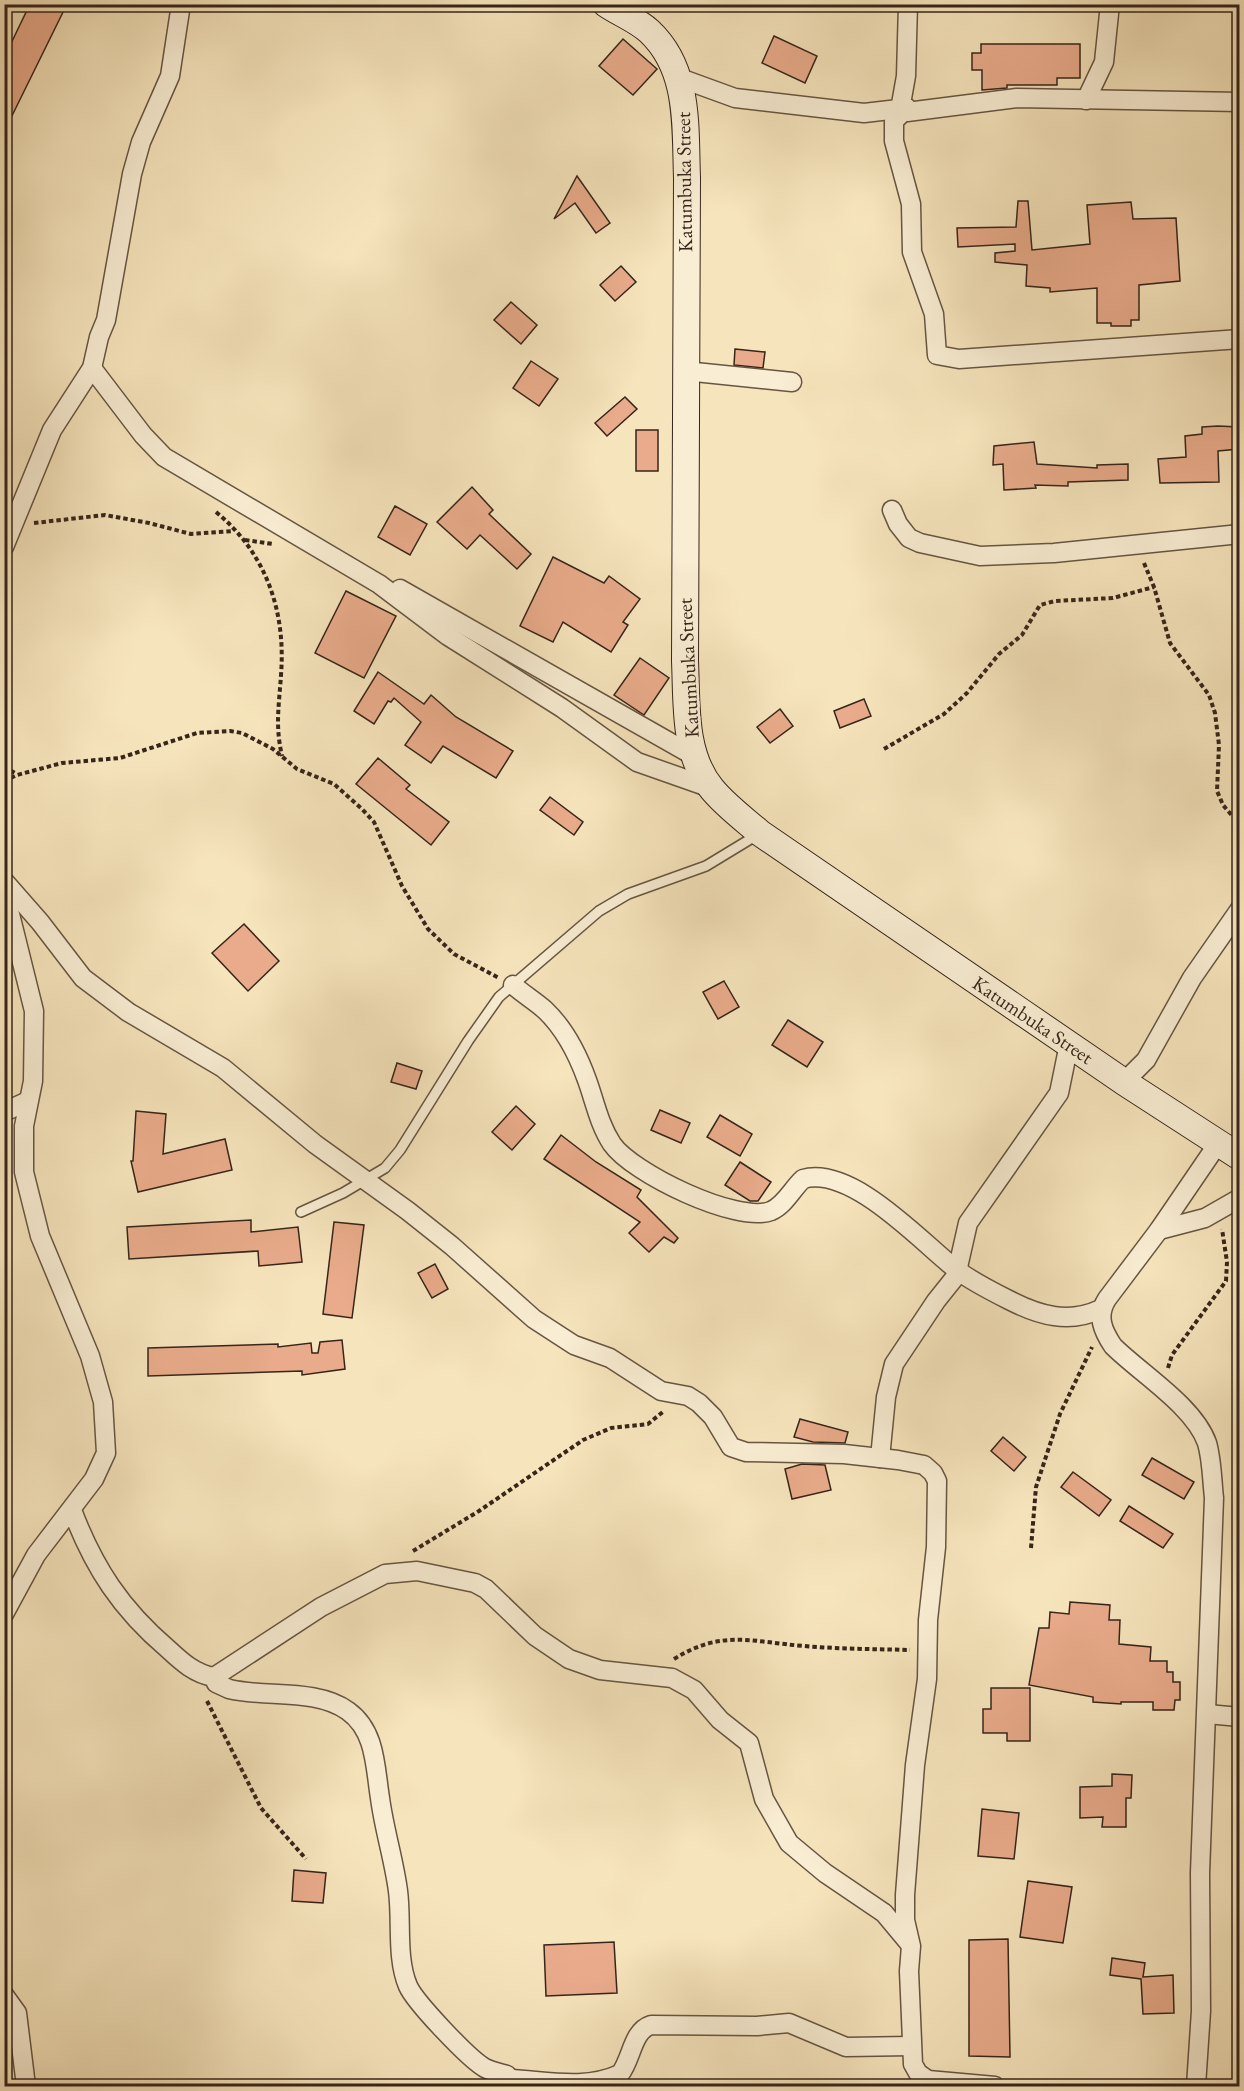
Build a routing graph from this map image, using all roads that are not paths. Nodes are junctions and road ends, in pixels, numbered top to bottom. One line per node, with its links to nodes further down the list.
1 (182, 4): 10 (street)
2 (606, 4): 5 (main road, Katumbuka Street)
3 (908, 4): 8 (street)
4 (1110, 4): 6 (street)
5 (680, 78): 8 (street); 11 (main road, Katumbuka Street)
6 (1086, 100): 7 (street); 8 (street)
7 (1239, 102)
8 (907, 108): 9 (street)
9 (1239, 339)
10 (92, 368): 15 (street); 16 (street); 17 (street)
11 (685, 371): 12 (street); 16 (main road, Katumbuka Street)
12 (792, 382)
13 (892, 510): 14 (street)
14 (1239, 534)
15 (4, 547)
16 (694, 756): 17 (main road, Katumbuka Street)
17 (711, 788): 18 (main road, Katumbuka Street)
18 (760, 833): 22 (lane); 23 (main road, Katumbuka Street)
19 (4, 881): 29 (street)
20 (4, 890): 25 (street)
21 (1239, 909): 24 (street)
22 (513, 985): 29 (lane); 33 (street)
23 (1069, 1044): 24 (main road, Katumbuka Street); 33 (street)
24 (1124, 1082): 27 (main road, Katumbuka Street)
25 (28, 1101): 26 (street); 36 (street)
26 (4, 1112)
27 (1219, 1142): 28 (main road, Katumbuka Street); 32 (street)
28 (1239, 1157)
29 (366, 1181): 31 (lane); 35 (street)
30 (1239, 1198): 32 (street)
31 (301, 1212)
32 (1159, 1230): 34 (street)
33 (958, 1271): 34 (street); 35 (street)
34 (1102, 1316): 39 (street)
35 (880, 1458): 41 (street)
36 (72, 1510): 37 (street); 38 (street)
37 (4, 1614)
38 (214, 1677): 41 (street); 44 (street)
39 (1207, 1714): 40 (street); 48 (street)
40 (1239, 1718)
41 (911, 1946): 43 (street)
42 (4, 1995): 45 (street)
43 (912, 2055): 44 (street); 46 (street); 47 (street)
44 (513, 2083)
45 (26, 2086)
46 (910, 2086)
47 (995, 2086)
48 (1196, 2086)

